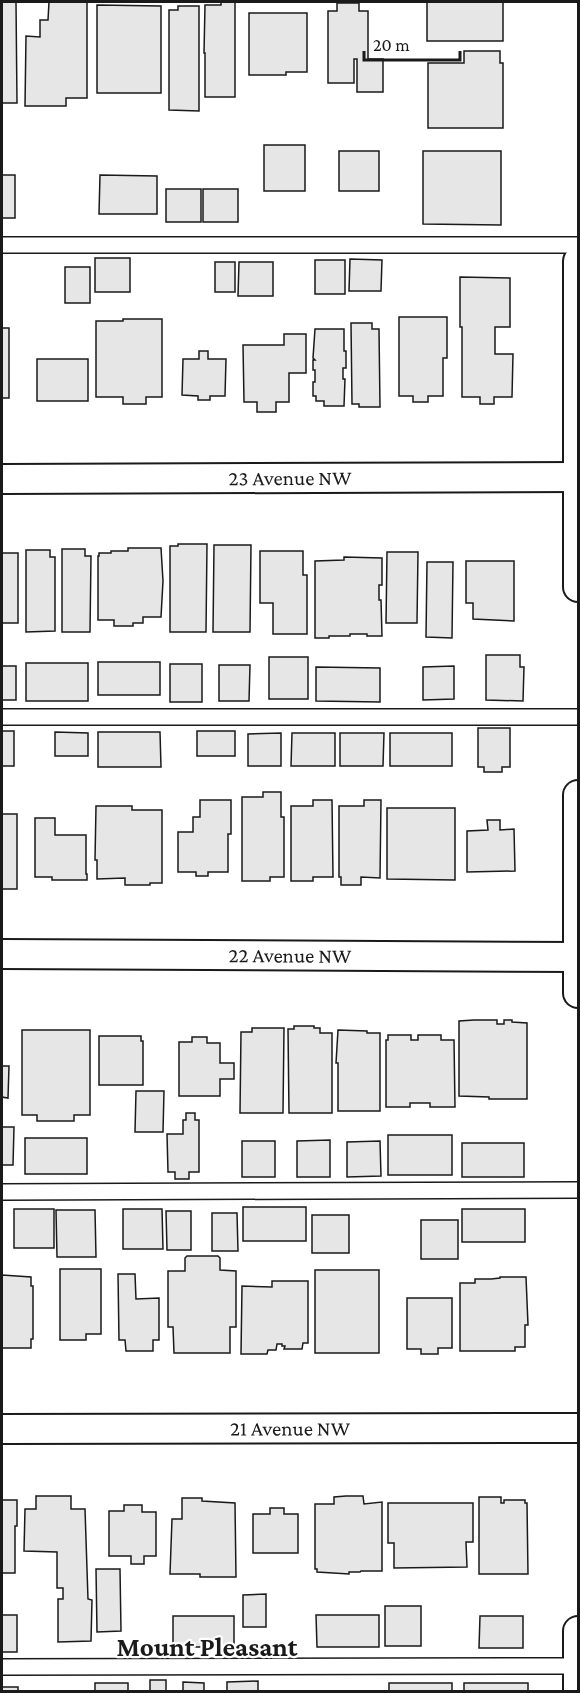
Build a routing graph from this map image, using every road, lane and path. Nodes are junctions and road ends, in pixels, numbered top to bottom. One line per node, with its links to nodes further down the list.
1 (2, 245): 2 (lane)
2 (579, 245)
3 (579, 261): 4 (street)
4 (578, 477): 5 (street, 23 Avenue NW); 6 (street)
5 (2, 479)
6 (579, 587)
7 (2, 717): 8 (lane)
8 (579, 717)
9 (579, 795): 11 (street)
10 (2, 954): 11 (street, 22 Avenue NW)
11 (578, 957): 12 (street)
12 (579, 993)
13 (579, 1190): 14 (lane)
14 (2, 1192)
15 (579, 1428): 16 (street, 21 Avenue NW)
16 (2, 1429)
17 (579, 1631): 18 (street)
18 (578, 1666): 19 (lane); 20 (street)
19 (2, 1667)
20 (578, 1692)

